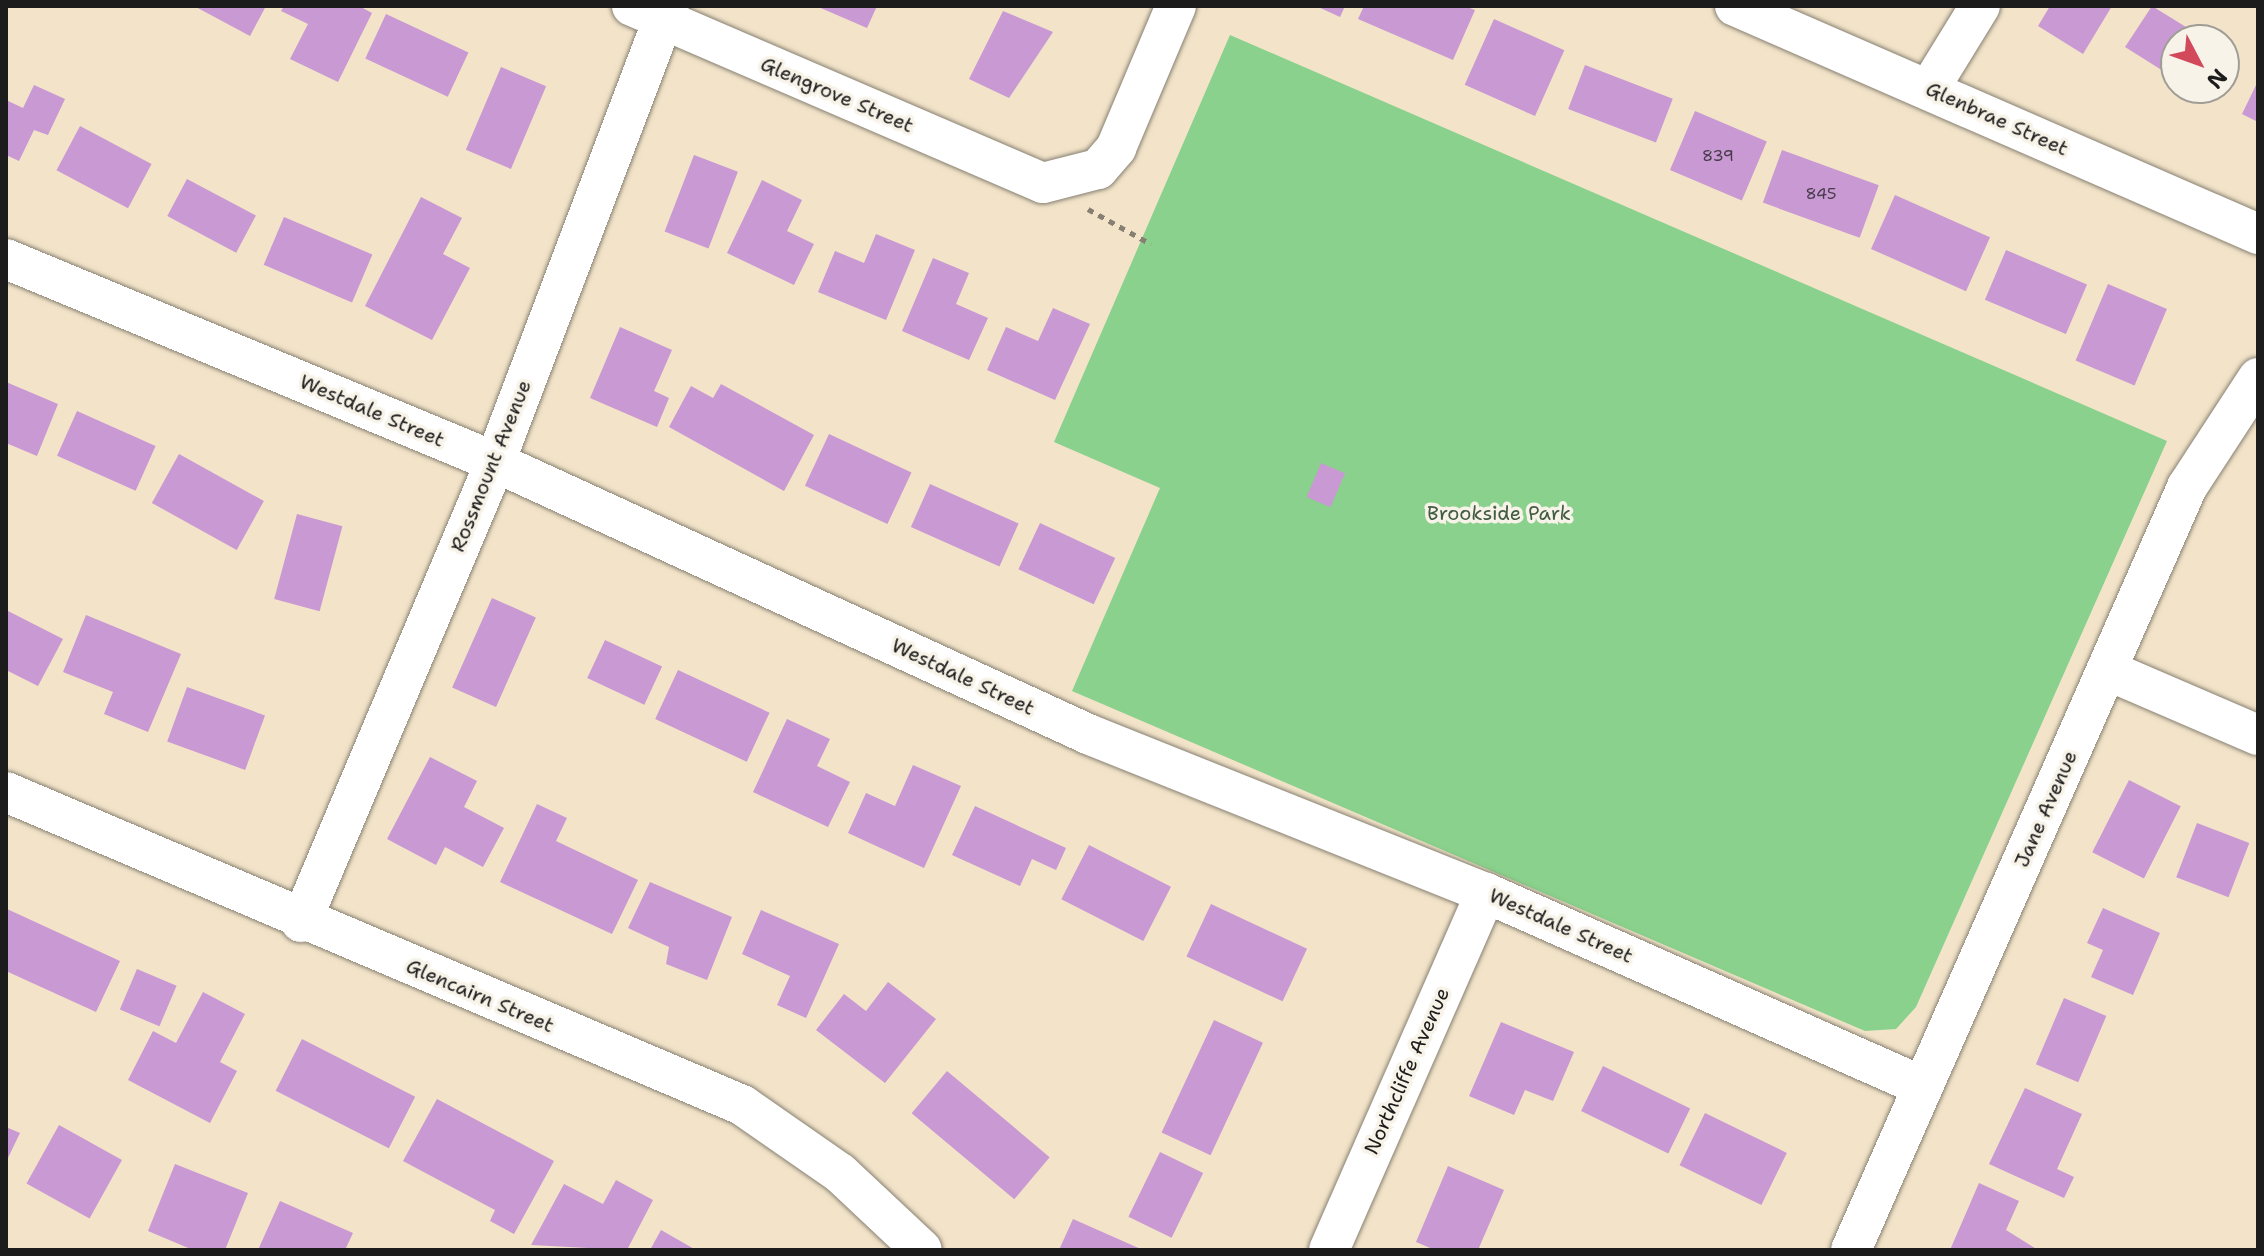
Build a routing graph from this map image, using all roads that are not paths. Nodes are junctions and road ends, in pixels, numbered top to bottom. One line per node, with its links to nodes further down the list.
1 (1176, 6): 4 (street, Glengrove Street)
2 (1735, 6): 5 (street, Glenbrae Street)
3 (1980, 6): 5 (street)
4 (654, 10): 9 (street, Rossmount Avenue)
5 (1929, 89): 6 (street, Glenbrae Street)
6 (2258, 234)
7 (6, 259): 9 (street, Westdale Street)
8 (2258, 378): 10 (street, Jane Avenue)
9 (495, 462): 13 (street, Westdale Street); 14 (street, Rossmount Avenue)
10 (2107, 670): 11 (street); 15 (street, Jane Avenue)
11 (2258, 735)
12 (6, 792): 14 (street, Glencairn Street)
13 (1486, 893): 15 (street, Westdale Street); 17 (street, Northcliffe Avenue)
14 (301, 922): 16 (street, Glencairn Street)
15 (1923, 1087): 18 (street, Jane Avenue)
16 (922, 1250)
17 (1329, 1250)
18 (1851, 1250)

